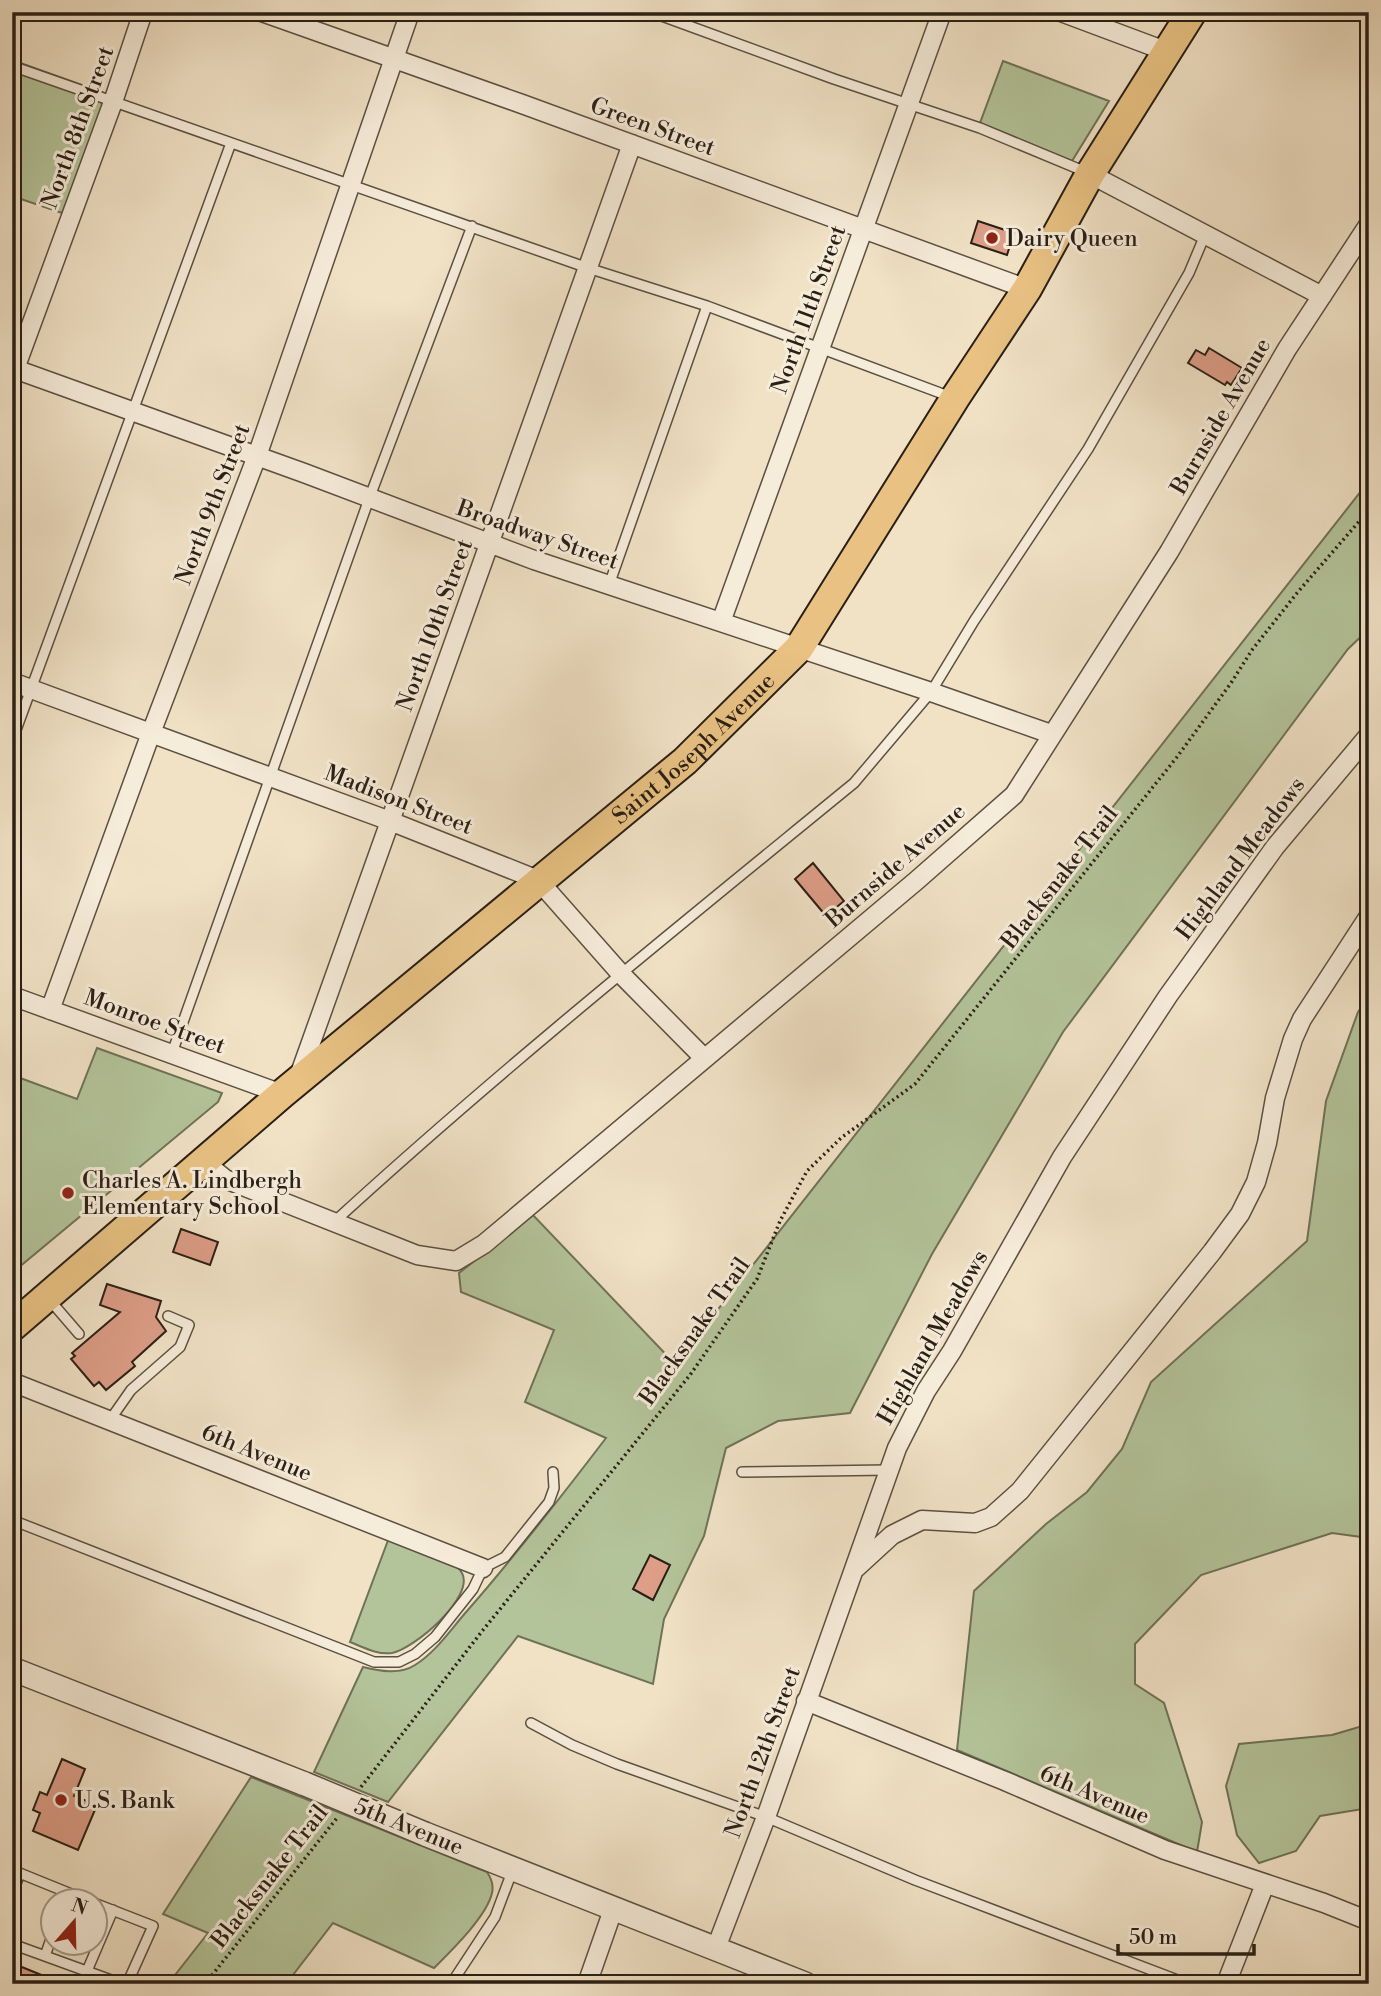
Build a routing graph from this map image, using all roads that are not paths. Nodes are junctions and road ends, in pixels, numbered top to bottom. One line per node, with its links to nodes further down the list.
1 (143, 12): 11 (street, North 8th Street)
2 (262, 12): 9 (street, Green Street)
3 (410, 12): 9 (street, North 9th Street)
4 (650, 12): 12 (lane)
5 (942, 12): 12 (street, North 11th Street)
6 (1061, 12): 8 (street)
7 (1192, 12): 8 (main road, Saint Joseph Avenue)
8 (1168, 52): 15 (main road, Saint Joseph Avenue)
9 (394, 58): 14 (street, Green Street); 16 (street, North 9th Street)
10 (12, 66): 11 (lane)
11 (113, 102): 13 (lane); 26 (street, North 8th Street)
12 (909, 104): 15 (lane); 19 (street, North 11th Street)
13 (231, 143): 16 (lane); 28 (lane)
14 (632, 144): 19 (street, Green Street); 21 (street, North 10th Street)
15 (1090, 174): 20 (street); 22 (main road, Saint Joseph Avenue)
16 (350, 185): 18 (lane); 29 (street, North 9th Street)
17 (1369, 224): 23 (street, Burnside Avenue)
18 (472, 226): 21 (lane); 30 (lane)
19 (863, 229): 22 (street, Green Street); 25 (street, North 11th Street)
20 (1205, 235): 23 (street); 37 (lane)
21 (588, 268): 24 (lane); 31 (street, North 10th Street)
22 (1027, 289): 27 (main road, Saint Joseph Avenue)
23 (1322, 296): 39 (street, Burnside Avenue)
24 (707, 306): 25 (lane); 32 (lane)
25 (819, 349): 27 (lane); 33 (street, North 11th Street)
26 (13, 372): 28 (street, Broadway Street)
27 (955, 398): 34 (main road, Saint Joseph Avenue)
28 (132, 411): 29 (street, Broadway Street); 36 (lane)
29 (257, 456): 30 (street, Broadway Street); 38 (street, North 9th Street)
30 (369, 499): 31 (street, Broadway Street); 42 (lane)
31 (489, 544): 32 (street, Broadway Street); 43 (street, North 10th Street)
32 (609, 585): 33 (street, Broadway Street)
33 (721, 622): 34 (street, Broadway Street)
34 (799, 649): 37 (street, Broadway Street); 44 (main road, Saint Joseph Avenue)
35 (12, 682): 36 (street, Madison Street)
36 (31, 689): 38 (street, Madison Street); 41 (lane)
37 (931, 692): 39 (street, Broadway Street); 46 (lane)
38 (151, 733): 42 (street, Madison Street); 48 (street, North 9th Street)
39 (1051, 734): 50 (street, Burnside Avenue)
40 (1369, 735): 60 (street, Highland Meadows)
41 (12, 741)
42 (270, 777): 43 (street, Madison Street); 49 (lane)
43 (390, 821): 44 (street, Madison Street); 51 (street, North 10th Street)
44 (538, 880): 46 (street, Madison Street); 51 (main road, Saint Joseph Avenue)
45 (1369, 916): 65 (street)
46 (621, 974): 50 (street, Madison Street); 53 (lane)
47 (12, 996): 48 (street, Monroe Street)
48 (50, 1010): 49 (street, Monroe Street)
49 (172, 1053): 51 (street, Monroe Street)
50 (704, 1058): 53 (street, Burnside Avenue)
51 (289, 1088): 52 (main road, Saint Joseph Avenue)
52 (203, 1161): 53 (street, Burnside Avenue); 54 (main road, Saint Joseph Avenue)
53 (334, 1222)
54 (47, 1297): 56 (main road, Saint Joseph Avenue); 57 (lane)
55 (168, 1317): 59 (lane)
56 (13, 1326)
57 (79, 1334)
58 (12, 1382): 59 (street, 6th Avenue)
59 (110, 1420): 64 (street, 6th Avenue)
60 (890, 1470): 62 (lane); 65 (street, Highland Meadows)
61 (553, 1472): 64 (lane)
62 (742, 1472)
63 (12, 1521): 64 (lane)
64 (483, 1568)
65 (853, 1571): 67 (street, North 12th Street)
66 (12, 1669): 70 (street, 5th Avenue, bridge)
67 (806, 1701): 69 (street, North 12th Street); 72 (street, 6th Avenue)
68 (531, 1723): 69 (lane)
69 (766, 1817): 80 (street, North 12th Street); 88 (lane)
70 (514, 1867): 75 (street, 5th Avenue); 85 (lane)
71 (16, 1872): 73 (lane); 74 (lane)
72 (1265, 1884): 78 (street, 6th Avenue); 89 (street)
73 (49, 1888)
74 (12, 1894)
75 (614, 1907): 80 (street, 5th Avenue); 86 (street)
76 (108, 1908): 77 (lane)
77 (113, 1910): 83 (lane); 84 (lane)
78 (1369, 1921)
79 (12, 1944): 81 (lane)
80 (716, 1948): 87 (street, 5th Avenue)
81 (38, 1953)
82 (51, 1958): 83 (lane)
83 (87, 1971): 84 (lane)
84 (124, 1984)
85 (451, 1984)
86 (587, 1984)
87 (805, 1984)
88 (1188, 1984)
89 (1226, 1984)

